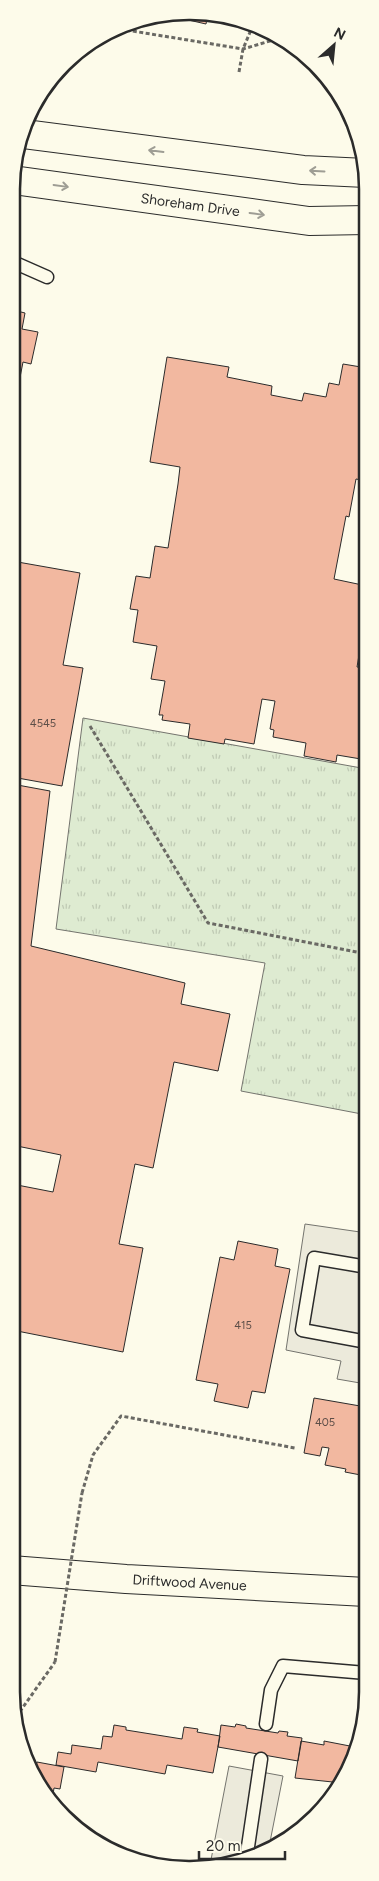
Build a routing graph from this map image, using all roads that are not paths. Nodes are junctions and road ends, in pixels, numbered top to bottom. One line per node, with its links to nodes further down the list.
1 (29, 135): 2 (street, one-way to 1)
2 (359, 173)
3 (20, 181): 4 (street, Shoreham Drive, one-way to 4)
4 (359, 220)
5 (20, 265): 6 (lane)
6 (47, 278)
7 (359, 1265): 8 (lane)
8 (359, 1341)
9 (20, 1571): 10 (street, Driftwood Avenue)
10 (359, 1592)
11 (359, 1672): 12 (lane)
12 (266, 1724)
13 (261, 1759): 14 (lane)
14 (247, 1851)

